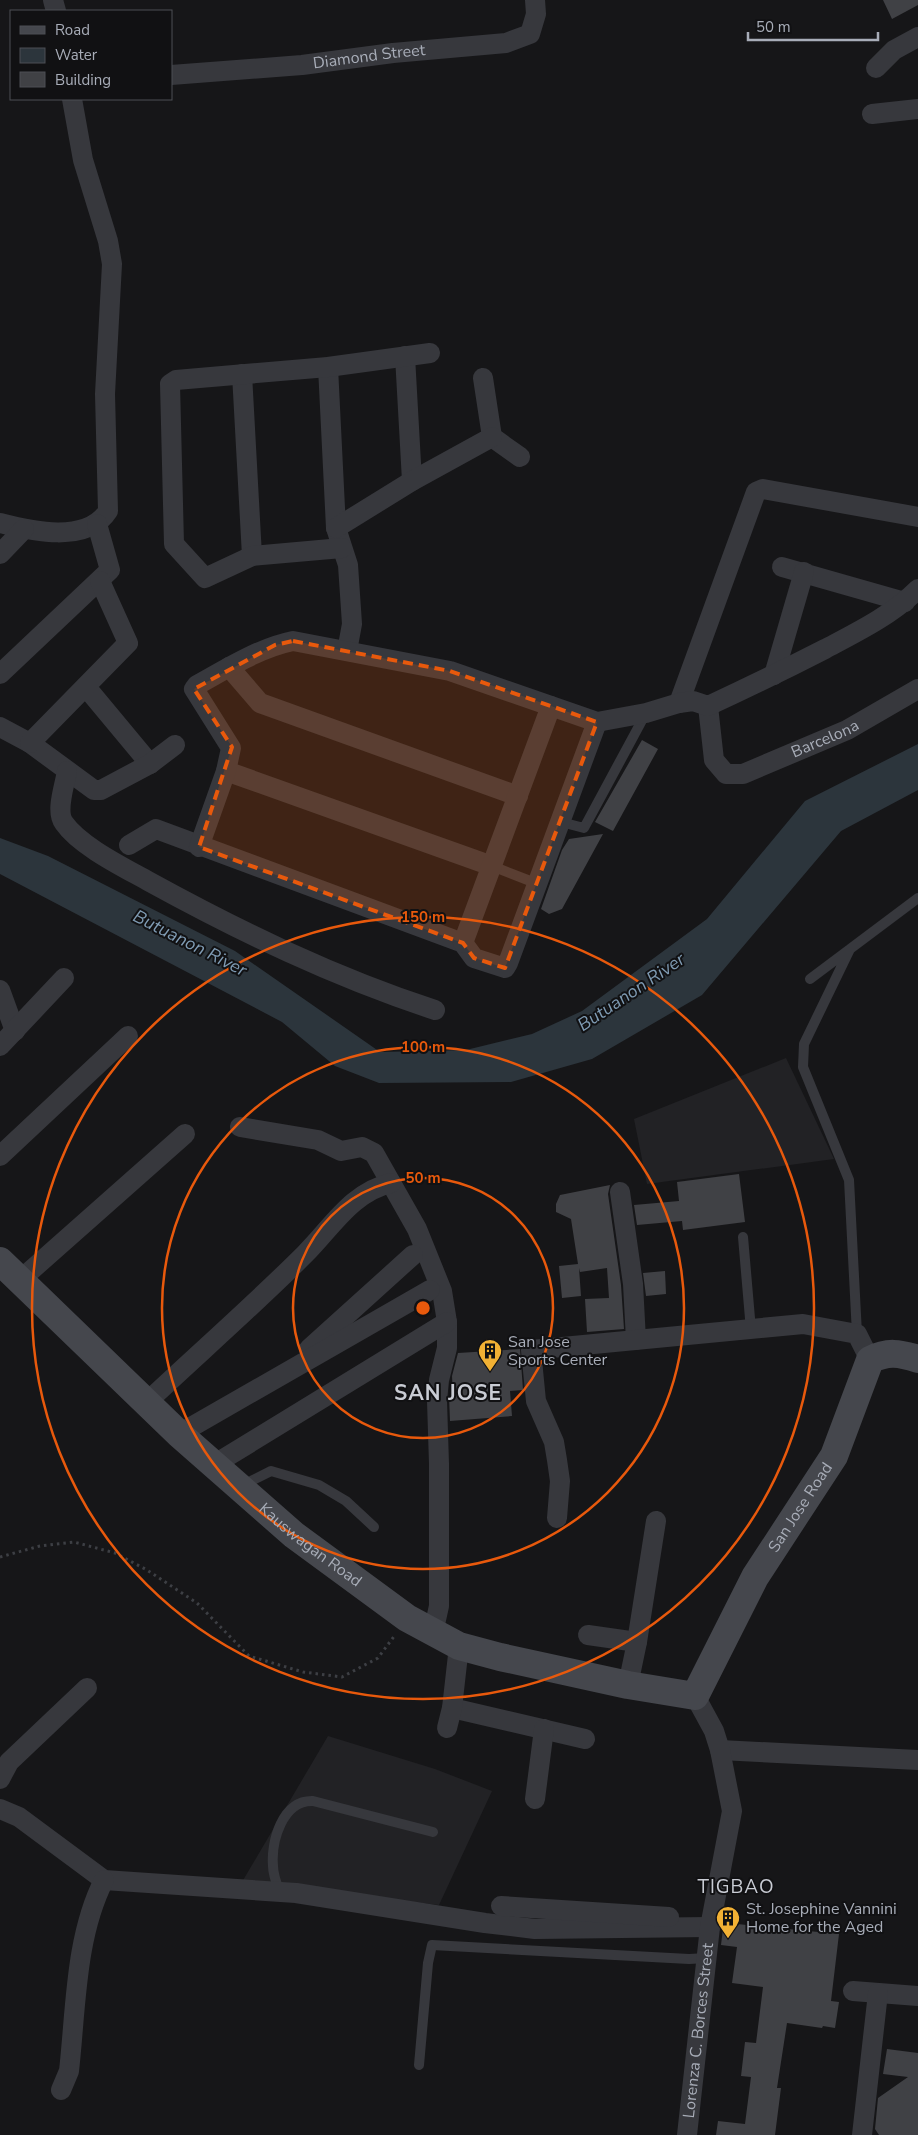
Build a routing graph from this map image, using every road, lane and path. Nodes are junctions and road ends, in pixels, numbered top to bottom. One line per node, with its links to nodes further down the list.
1 (535, 0): 4 (street, Diamond Street)
2 (918, 37): 3 (street)
3 (876, 68)
4 (172, 75)
5 (72, 100): 18 (street)
6 (918, 109): 7 (street)
7 (872, 114)
8 (430, 353): 9 (street)
9 (405, 356): 10 (street); 15 (street)
10 (328, 367): 11 (street); 19 (street)
11 (242, 374): 23 (street); 23 (street)
12 (483, 378): 13 (street)
13 (492, 437): 14 (street); 15 (street)
14 (520, 457)
15 (412, 481): 19 (street)
16 (918, 517): 34 (street)
17 (0, 523): 20 (street)
18 (97, 524): 20 (street); 26 (street)
19 (336, 528): 21 (street)
20 (24, 529): 22 (street)
21 (342, 548): 23 (street); 28 (street)
22 (0, 554)
23 (252, 556)
24 (782, 566): 25 (street)
25 (804, 572): 27 (street); 31 (street)
26 (100, 581): 30 (street); 32 (street)
27 (911, 595): 31 (street)
28 (347, 651): 29 (street); 35 (street)
29 (228, 668): 43 (street); 45 (street)
30 (0, 674)
31 (774, 676): 36 (street)
32 (86, 687): 40 (street); 42 (street)
33 (918, 689): 36 (street, Barcelona)
34 (679, 703): 36 (street); 37 (street)
35 (551, 706): 38 (street); 45 (street)
36 (708, 706)
37 (646, 713): 38 (street); 46 (lane)
38 (597, 722): 46 (street)
39 (0, 728): 40 (street)
40 (30, 743): 44 (street)
41 (175, 745): 42 (street)
42 (150, 764): 44 (street)
43 (226, 771): 48 (street); 49 (street)
44 (67, 772): 57 (street)
45 (518, 796): 49 (street)
46 (561, 822): 50 (street)
47 (129, 845): 48 (street)
48 (200, 847): 52 (street)
49 (492, 866): 50 (lane); 52 (street)
50 (538, 884): 52 (street)
51 (918, 898): 53 (lane)
52 (463, 943)
53 (850, 949): 55 (lane); 75 (lane)
54 (64, 978): 58 (street)
55 (810, 979)
56 (0, 990): 58 (street)
57 (435, 1010)
58 (15, 1031): 60 (street)
59 (128, 1036): 63 (street)
60 (0, 1046)
61 (240, 1128): 64 (street)
62 (185, 1134): 70 (street)
63 (0, 1156)
64 (391, 1183): 73 (street); 80 (street)
65 (620, 1192): 76 (street)
66 (742, 1237): 74 (lane)
67 (413, 1255): 69 (street)
68 (0, 1261): 70 (street, Kauswagan Road)
69 (386, 1280): 72 (street); 79 (street)
70 (19, 1282): 80 (street, Kauswagan Road)
71 (430, 1290): 72 (street)
72 (400, 1307): 79 (street)
73 (447, 1322): 82 (street); 89 (street)
74 (751, 1330): 75 (street); 76 (street)
75 (857, 1334): 78 (street)
76 (636, 1340): 84 (street)
77 (918, 1359): 78 (street)
78 (870, 1360): 95 (street, San Jose Road)
79 (280, 1376): 81 (street)
80 (147, 1402): 81 (street, Kauswagan Road)
81 (180, 1434): 82 (street, Kauswagan Road)
82 (215, 1464): 83 (street, Kauswagan Road)
83 (241, 1486): 86 (lane); 88 (street, Kauswagan Road)
84 (557, 1518)
85 (656, 1521): 91 (street)
86 (374, 1527)
87 (0, 1557): 88 (path)
88 (407, 1618): 89 (street, Kauswagan Road)
89 (433, 1633): 92 (street, Kauswagan Road)
90 (588, 1635): 91 (street)
91 (637, 1642): 93 (street)
92 (459, 1646): 93 (street, Kauswagan Road); 96 (street)
93 (628, 1685): 95 (street, Kauswagan Road)
94 (87, 1688): 102 (street)
95 (695, 1696): 100 (street, Lorenza C. Borces Street)
96 (452, 1708): 97 (street); 98 (street)
97 (447, 1728)
98 (544, 1729): 99 (street); 103 (street)
99 (585, 1738)
100 (720, 1750): 101 (street); 109 (street, Lorenza C. Borces Street)
101 (918, 1760)
102 (0, 1779)
103 (535, 1799)
104 (0, 1808): 106 (street)
105 (433, 1832): 107 (lane)
106 (104, 1880): 107 (street); 115 (street)
107 (280, 1893): 109 (street)
108 (501, 1906): 109 (street)
109 (711, 1923): 110 (street, Lorenza C. Borces Street)
110 (707, 1958): 114 (lane); 116 (street, Lorenza C. Borces Street)
111 (853, 1991): 112 (street)
112 (878, 1993): 113 (street); 117 (street)
113 (918, 1996)
114 (419, 2066)
115 (61, 2090)
116 (687, 2135)
117 (862, 2135)

